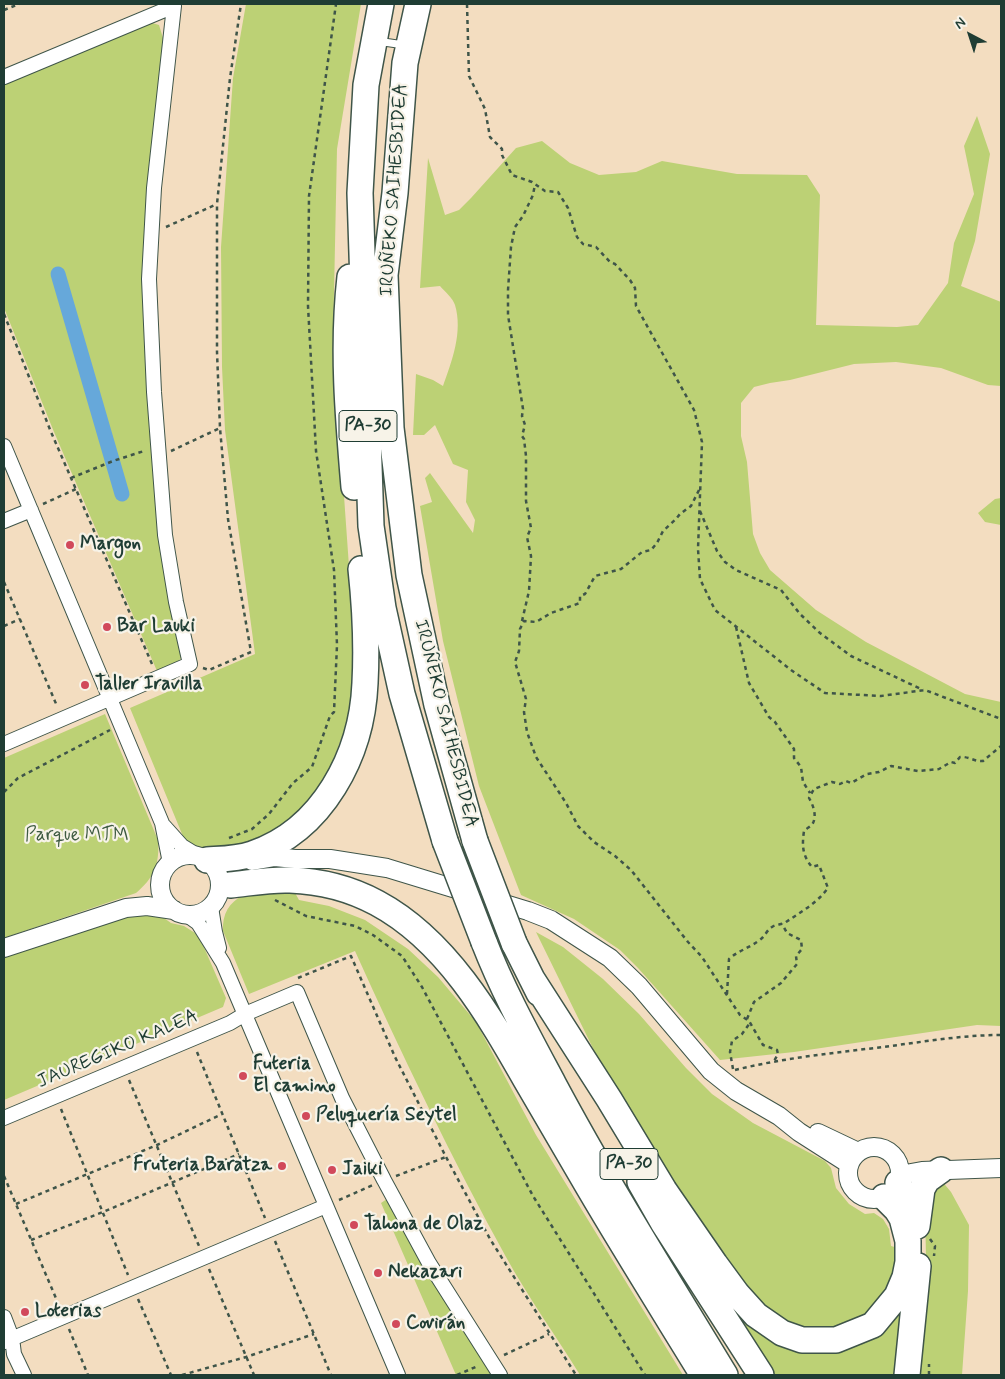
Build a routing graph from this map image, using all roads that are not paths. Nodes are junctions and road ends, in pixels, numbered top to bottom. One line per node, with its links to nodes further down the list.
1 (381, 4): 4 (highway, IRUÑEKO SAIHESBIDEA / PA-30)
2 (418, 4): 5 (highway, IRUÑEKO SAIHESBIDEA / PA-30)
3 (431, 4): 8 (highway)
4 (374, 41): 5 (lane); 7 (highway, IRUÑEKO SAIHESBIDEA / PA-30)
5 (409, 46): 8 (highway, IRUÑEKO SAIHESBIDEA / PA-30)
6 (4, 77): 12 (street)
7 (360, 193): 16 (highway); 23 (highway, IRUÑEKO SAIHESBIDEA / PA-30, bridge)
8 (394, 194): 24 (highway, IRUÑEKO SAIHESBIDEA / PA-30, bridge)
9 (4, 446): 10 (street)
10 (31, 510): 11 (street); 12 (street)
11 (4, 521)
12 (111, 698): 13 (street); 14 (street)
13 (4, 744)
14 (162, 823): 15 (street); 16 (street)
15 (170, 864): 16 (street); 17 (street)
16 (214, 872): 18 (street); 26 (highway); 28 (street)
17 (160, 887): 19 (street); 20 (street)
18 (211, 907): 20 (street); 22 (street)
19 (126, 908): 20 (street); 21 (street)
20 (180, 913): 22 (street)
21 (4, 948)
22 (223, 964): 25 (street)
23 (496, 973): 26 (highway); 40 (highway, IRUÑEKO SAIHESBIDEA / PA-30)
24 (532, 980): 31 (highway); 41 (highway, IRUÑEKO SAIHESBIDEA / PA-30)
25 (245, 1014): 27 (street, JAUREGIKO KALEA); 32 (street); 38 (street, JAUREGIKO KALEA)
26 (519, 1068): 39 (highway)
27 (4, 1118)
28 (853, 1158): 31 (street); 31 (street)
29 (996, 1168): 30 (street); 31 (street)
30 (941, 1170): 31 (street); 33 (highway)
31 (895, 1179): 33 (highway)
32 (326, 1206): 35 (street); 37 (street)
33 (917, 1226): 42 (highway)
34 (4, 1317): 35 (street)
35 (8, 1340): 36 (street)
36 (24, 1375)
37 (398, 1375)
38 (500, 1375)
39 (703, 1375)
40 (725, 1375)
41 (761, 1375)
42 (907, 1375)

